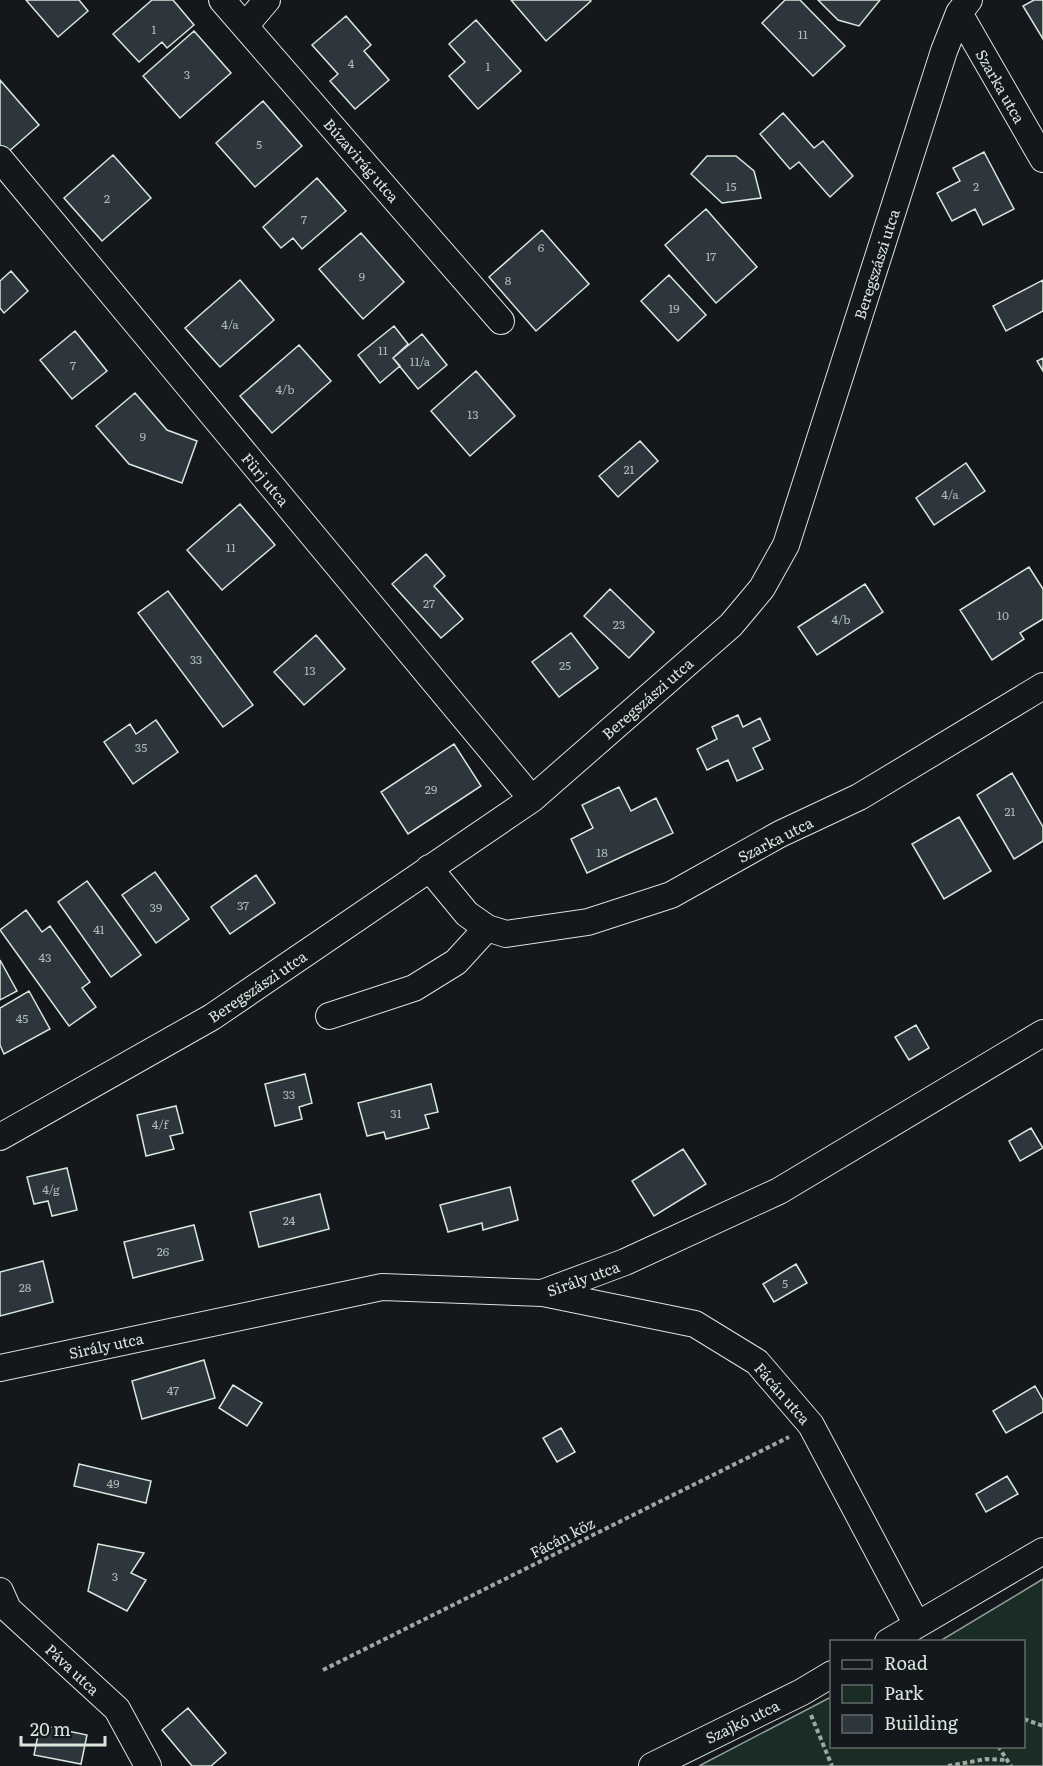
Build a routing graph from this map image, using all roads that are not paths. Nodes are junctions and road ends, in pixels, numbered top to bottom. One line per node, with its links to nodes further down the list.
1 (222, 0): 4 (street, Búzavirág utca)
2 (267, 0): 4 (street)
3 (964, 6): 6 (street, Szarka utca); 9 (street, Beregszászi utca)
4 (245, 26): 7 (street, Búzavirág utca)
5 (0, 159): 9 (street, Fürj utca)
6 (1043, 159)
7 (501, 321)
8 (1043, 686): 11 (street, Szarka utca)
9 (532, 799): 10 (street, Beregszászi utca)
10 (429, 868): 11 (street, Szarka utca); 14 (street, Beregszászi utca)
11 (487, 928): 12 (street)
12 (329, 1016)
13 (1043, 1033): 15 (street, Sirály utca)
14 (0, 1137)
15 (542, 1293): 16 (street, Sirály utca); 19 (street, Fácán utca)
16 (0, 1368)
17 (1043, 1551): 19 (street)
18 (3, 1606): 22 (street, Páva utca)
19 (917, 1625): 20 (street)
20 (890, 1640)
21 (830, 1675): 23 (street, Szajkó utca)
22 (147, 1766)
23 (652, 1766)

